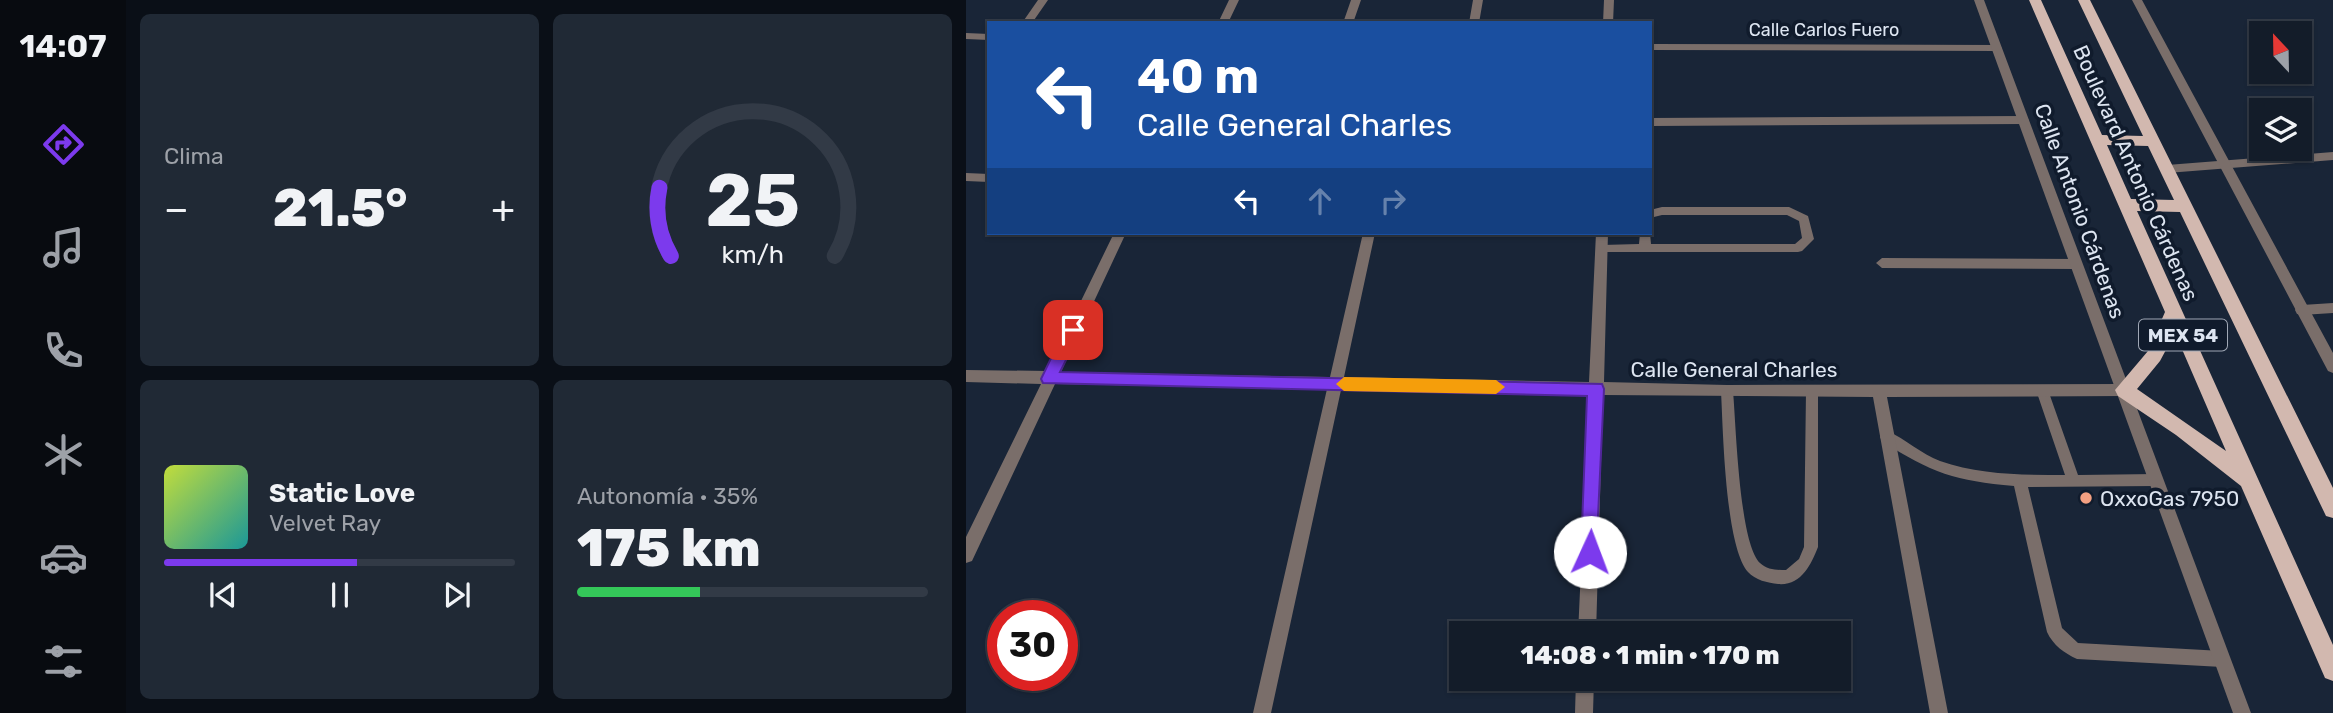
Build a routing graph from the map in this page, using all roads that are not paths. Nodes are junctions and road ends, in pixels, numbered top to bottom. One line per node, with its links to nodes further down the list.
1 (1043, 0): 10 (street)
2 (1234, 0): 11 (street)
3 (1356, 0): 12 (street)
4 (1478, 0): 13 (street)
5 (1609, 0): 14 (street)
6 (1979, 0): 18 (street, Calle Antonio Cárdenas)
7 (2035, 0): 21 (main road, Boulevard Antonio Cárdenas / MEX 54)
8 (2084, 0): 22 (main road, Boulevard Antonio Cárdenas / MEX 54)
9 (2137, 0): 24 (street)
10 (1028, 21)
11 (1224, 21)
12 (1349, 21)
13 (1474, 21)
14 (1608, 21)
15 (966, 36): 16 (street)
16 (987, 37)
17 (1652, 47): 18 (street, Calle Carlos Fuero)
18 (1997, 48): 19 (street, Calle Antonio Cárdenas)
19 (2023, 120): 20 (street); 38 (street, Calle Antonio Cárdenas)
20 (1652, 122)
21 (2097, 140): 22 (main road); 28 (main road, Boulevard Antonio Cárdenas / MEX 54)
22 (2154, 141): 25 (main road, Boulevard Antonio Cárdenas / MEX 54)
23 (2333, 156): 24 (street)
24 (2224, 165): 25 (street); 40 (street)
25 (2167, 169): 29 (main road, Boulevard Antonio Cárdenas / MEX 54)
26 (966, 177): 27 (street)
27 (987, 178)
28 (2127, 205): 29 (main road); 41 (main road, Boulevard Antonio Cárdenas / MEX 54)
29 (2184, 205): 57 (main road, Boulevard Antonio Cárdenas / MEX 54)
30 (1652, 214): 36 (lane)
31 (1119, 235): 44 (street)
32 (1369, 235): 45 (street)
33 (1602, 235): 35 (street)
34 (1645, 235): 36 (lane)
35 (1602, 249): 36 (lane); 46 (street)
36 (1644, 249)
37 (1882, 263): 38 (street)
38 (2076, 264): 48 (street, Calle Antonio Cárdenas)
39 (2333, 308): 40 (street)
40 (2302, 310): 42 (street)
41 (2173, 314): 48 (main road); 56 (main road, Boulevard Antonio Cárdenas / MEX 54)
42 (2333, 367)
43 (966, 376): 44 (street, Calle General Charles)
44 (1049, 379): 45 (street, Calle General Charles); 58 (street)
45 (1336, 384): 46 (street, Calle General Charles); 63 (street)
46 (1596, 389): 49 (street, Calle General Charles); 59 (street)
47 (2042, 390): 48 (street, Calle General Charles); 51 (street, Calle General Charles); 54 (lane)
48 (2124, 390): 55 (street, Calle Antonio Cárdenas); 56 (main road)
49 (1727, 391): 50 (street, Calle General Charles); 50 (lane)
50 (1812, 391): 51 (street, Calle General Charles)
51 (1879, 391): 52 (street)
52 (1887, 438): 53 (lane); 65 (street)
53 (2019, 479): 54 (lane); 60 (lane)
54 (2073, 479): 55 (lane)
55 (2157, 480): 60 (street, Calle Antonio Cárdenas)
56 (2252, 484): 61 (main road, Boulevard Antonio Cárdenas / MEX 54)
57 (2333, 509)
58 (966, 555)
59 (1587, 621)
60 (2222, 659): 66 (street, Calle Antonio Cárdenas)
61 (2333, 670)
62 (1585, 691): 64 (street)
63 (1262, 713)
64 (1584, 713)
65 (1939, 713)
66 (2242, 713)

